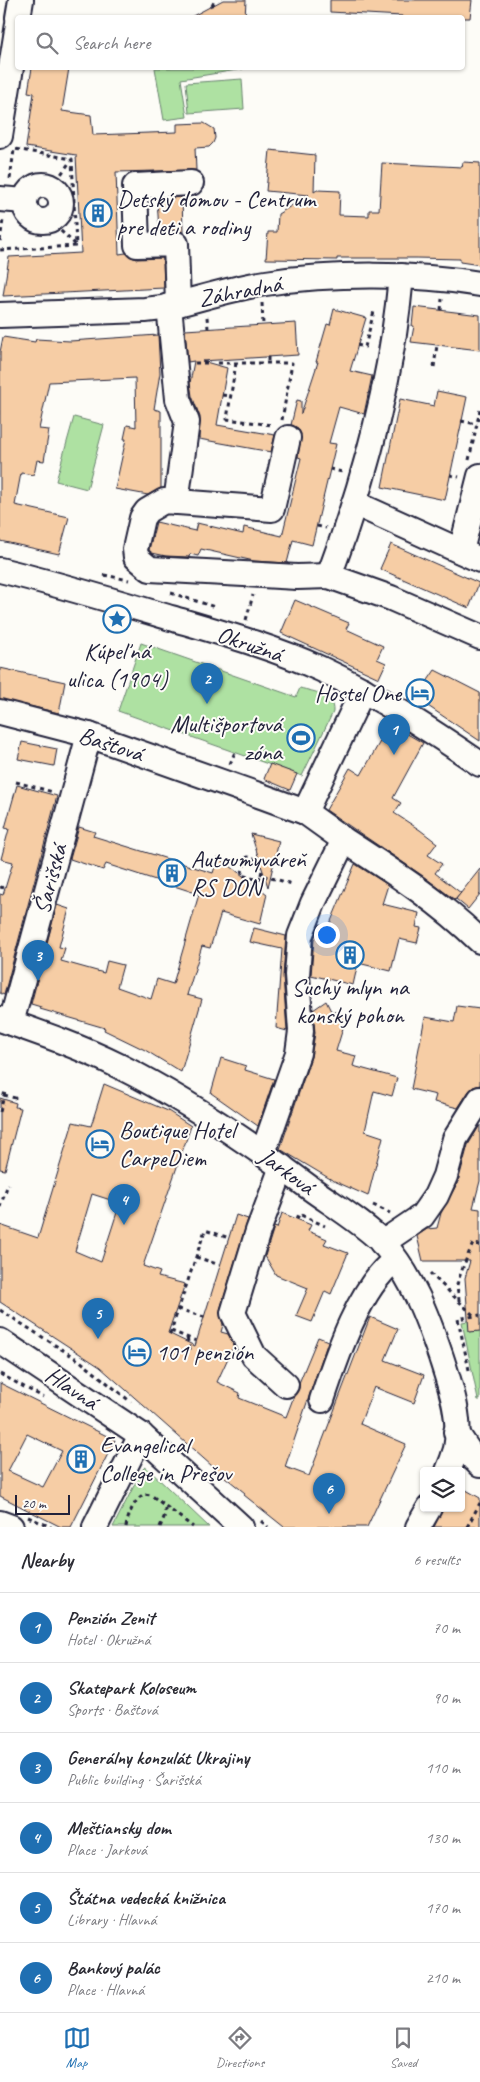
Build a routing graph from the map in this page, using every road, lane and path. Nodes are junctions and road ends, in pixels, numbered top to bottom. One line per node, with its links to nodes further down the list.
1 (21, 0): 4 (street)
2 (215, 0): 3 (path)
3 (212, 6)
4 (18, 15)
5 (15, 36): 6 (street)
6 (5, 77): 7 (street)
7 (10, 142): 8 (path); 11 (path)
8 (72, 158): 10 (path); 14 (path)
9 (191, 183): 19 (street)
10 (52, 187): 11 (street); 12 (street)
11 (10, 200): 12 (street); 13 (path)
12 (49, 220): 14 (path)
13 (0, 241)
14 (76, 246): 15 (path)
15 (0, 250)
16 (401, 276): 17 (street, Záhradná); 19 (street, Záhradná); 37 (street)
17 (480, 284)
18 (262, 297): 22 (path)
19 (174, 305): 21 (street, Záhradná); 36 (street)
20 (376, 305): 23 (path)
21 (0, 315)
22 (263, 325)
23 (358, 345)
24 (437, 345): 29 (path)
25 (268, 357): 27 (path)
26 (220, 362): 28 (path)
27 (268, 363): 28 (path); 31 (path)
28 (236, 364): 31 (path)
29 (434, 366)
30 (222, 395): 31 (path)
31 (231, 396)
32 (461, 421): 33 (path)
33 (477, 424)
34 (288, 438): 36 (street)
35 (480, 476): 38 (street)
36 (176, 502): 40 (street)
37 (354, 503): 38 (street); 40 (street)
38 (470, 555)
39 (0, 570): 42 (street, Okružná)
40 (329, 576): 43 (street)
41 (253, 596): 42 (path)
42 (241, 630): 44 (street, Okružná)
43 (480, 638)
44 (363, 690): 48 (street, Okružná); 52 (street)
45 (0, 712): 46 (street, Baštová)
46 (89, 735): 51 (street, Šarišská); 52 (street, Baštová)
47 (235, 752): 49 (path)
48 (480, 764)
49 (228, 769)
50 (16, 782): 51 (path)
51 (72, 797): 59 (street, Šarišská)
52 (304, 812): 53 (street, Baštová)
53 (344, 840): 58 (street); 63 (street)
54 (260, 875): 54 (path); 55 (path)
55 (292, 884)
56 (0, 887): 57 (path)
57 (5, 888)
58 (480, 942)
59 (6, 1021): 63 (street, Jarková)
60 (480, 1099): 70 (street)
61 (14, 1102): 62 (path)
62 (0, 1112)
63 (273, 1160): 70 (street, Jarková); 84 (street)
64 (8, 1184): 65 (path)
65 (0, 1207)
66 (297, 1219): 67 (path)
67 (316, 1222)
68 (229, 1238): 71 (path)
69 (480, 1245): 74 (path)
70 (389, 1251): 86 (street); 88 (street, Jarková)
71 (196, 1257): 72 (path); 75 (path)
72 (220, 1265)
73 (425, 1267): 74 (path)
74 (459, 1301): 77 (path)
75 (178, 1309): 78 (path); 79 (path)
76 (480, 1315): 77 (path)
77 (474, 1316): 83 (path)
78 (204, 1317)
79 (187, 1338): 80 (path); 82 (path)
80 (196, 1341)
81 (1, 1344): 89 (street, Hlavná)
82 (191, 1352)
83 (470, 1374)
84 (286, 1385)
85 (137, 1400): 87 (path)
86 (322, 1400)
87 (134, 1404)
88 (456, 1432): 90 (street, Jarková); 91 (street, Jarková)
89 (141, 1435): 99 (street); 103 (street, Hlavná)
90 (480, 1465)
91 (449, 1467)
92 (480, 1503): 105 (path)
93 (165, 1506): 94 (path); 96 (path); 100 (path)
94 (172, 1512): 96 (path); 102 (path)
95 (427, 1512): 104 (street)
96 (165, 1515): 101 (path)
97 (0, 1522): 98 (street)
98 (11, 1527)
99 (95, 1527)
100 (126, 1527)
101 (160, 1527)
102 (194, 1527)
103 (241, 1527)
104 (418, 1527)
105 (467, 1527)

